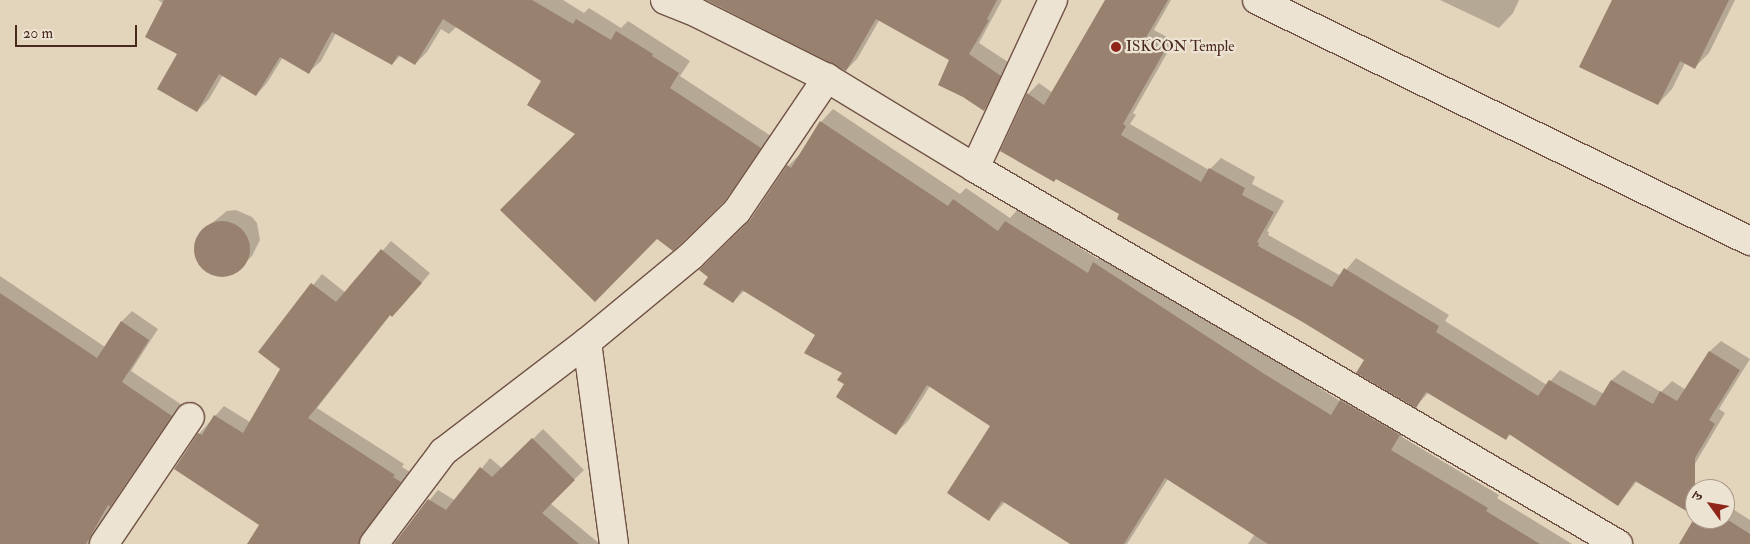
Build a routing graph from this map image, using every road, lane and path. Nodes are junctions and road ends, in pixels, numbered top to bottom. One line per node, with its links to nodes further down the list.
1 (664, 0): 4 (street)
2 (1053, 0): 6 (street)
3 (1257, 0): 7 (street)
4 (701, 7): 5 (street)
5 (827, 78): 6 (street); 8 (street)
6 (976, 168): 13 (street)
7 (1750, 241)
8 (587, 342): 11 (street); 12 (street)
9 (190, 417): 10 (street)
10 (104, 544)
11 (374, 544)
12 (614, 544)
13 (1618, 544)

